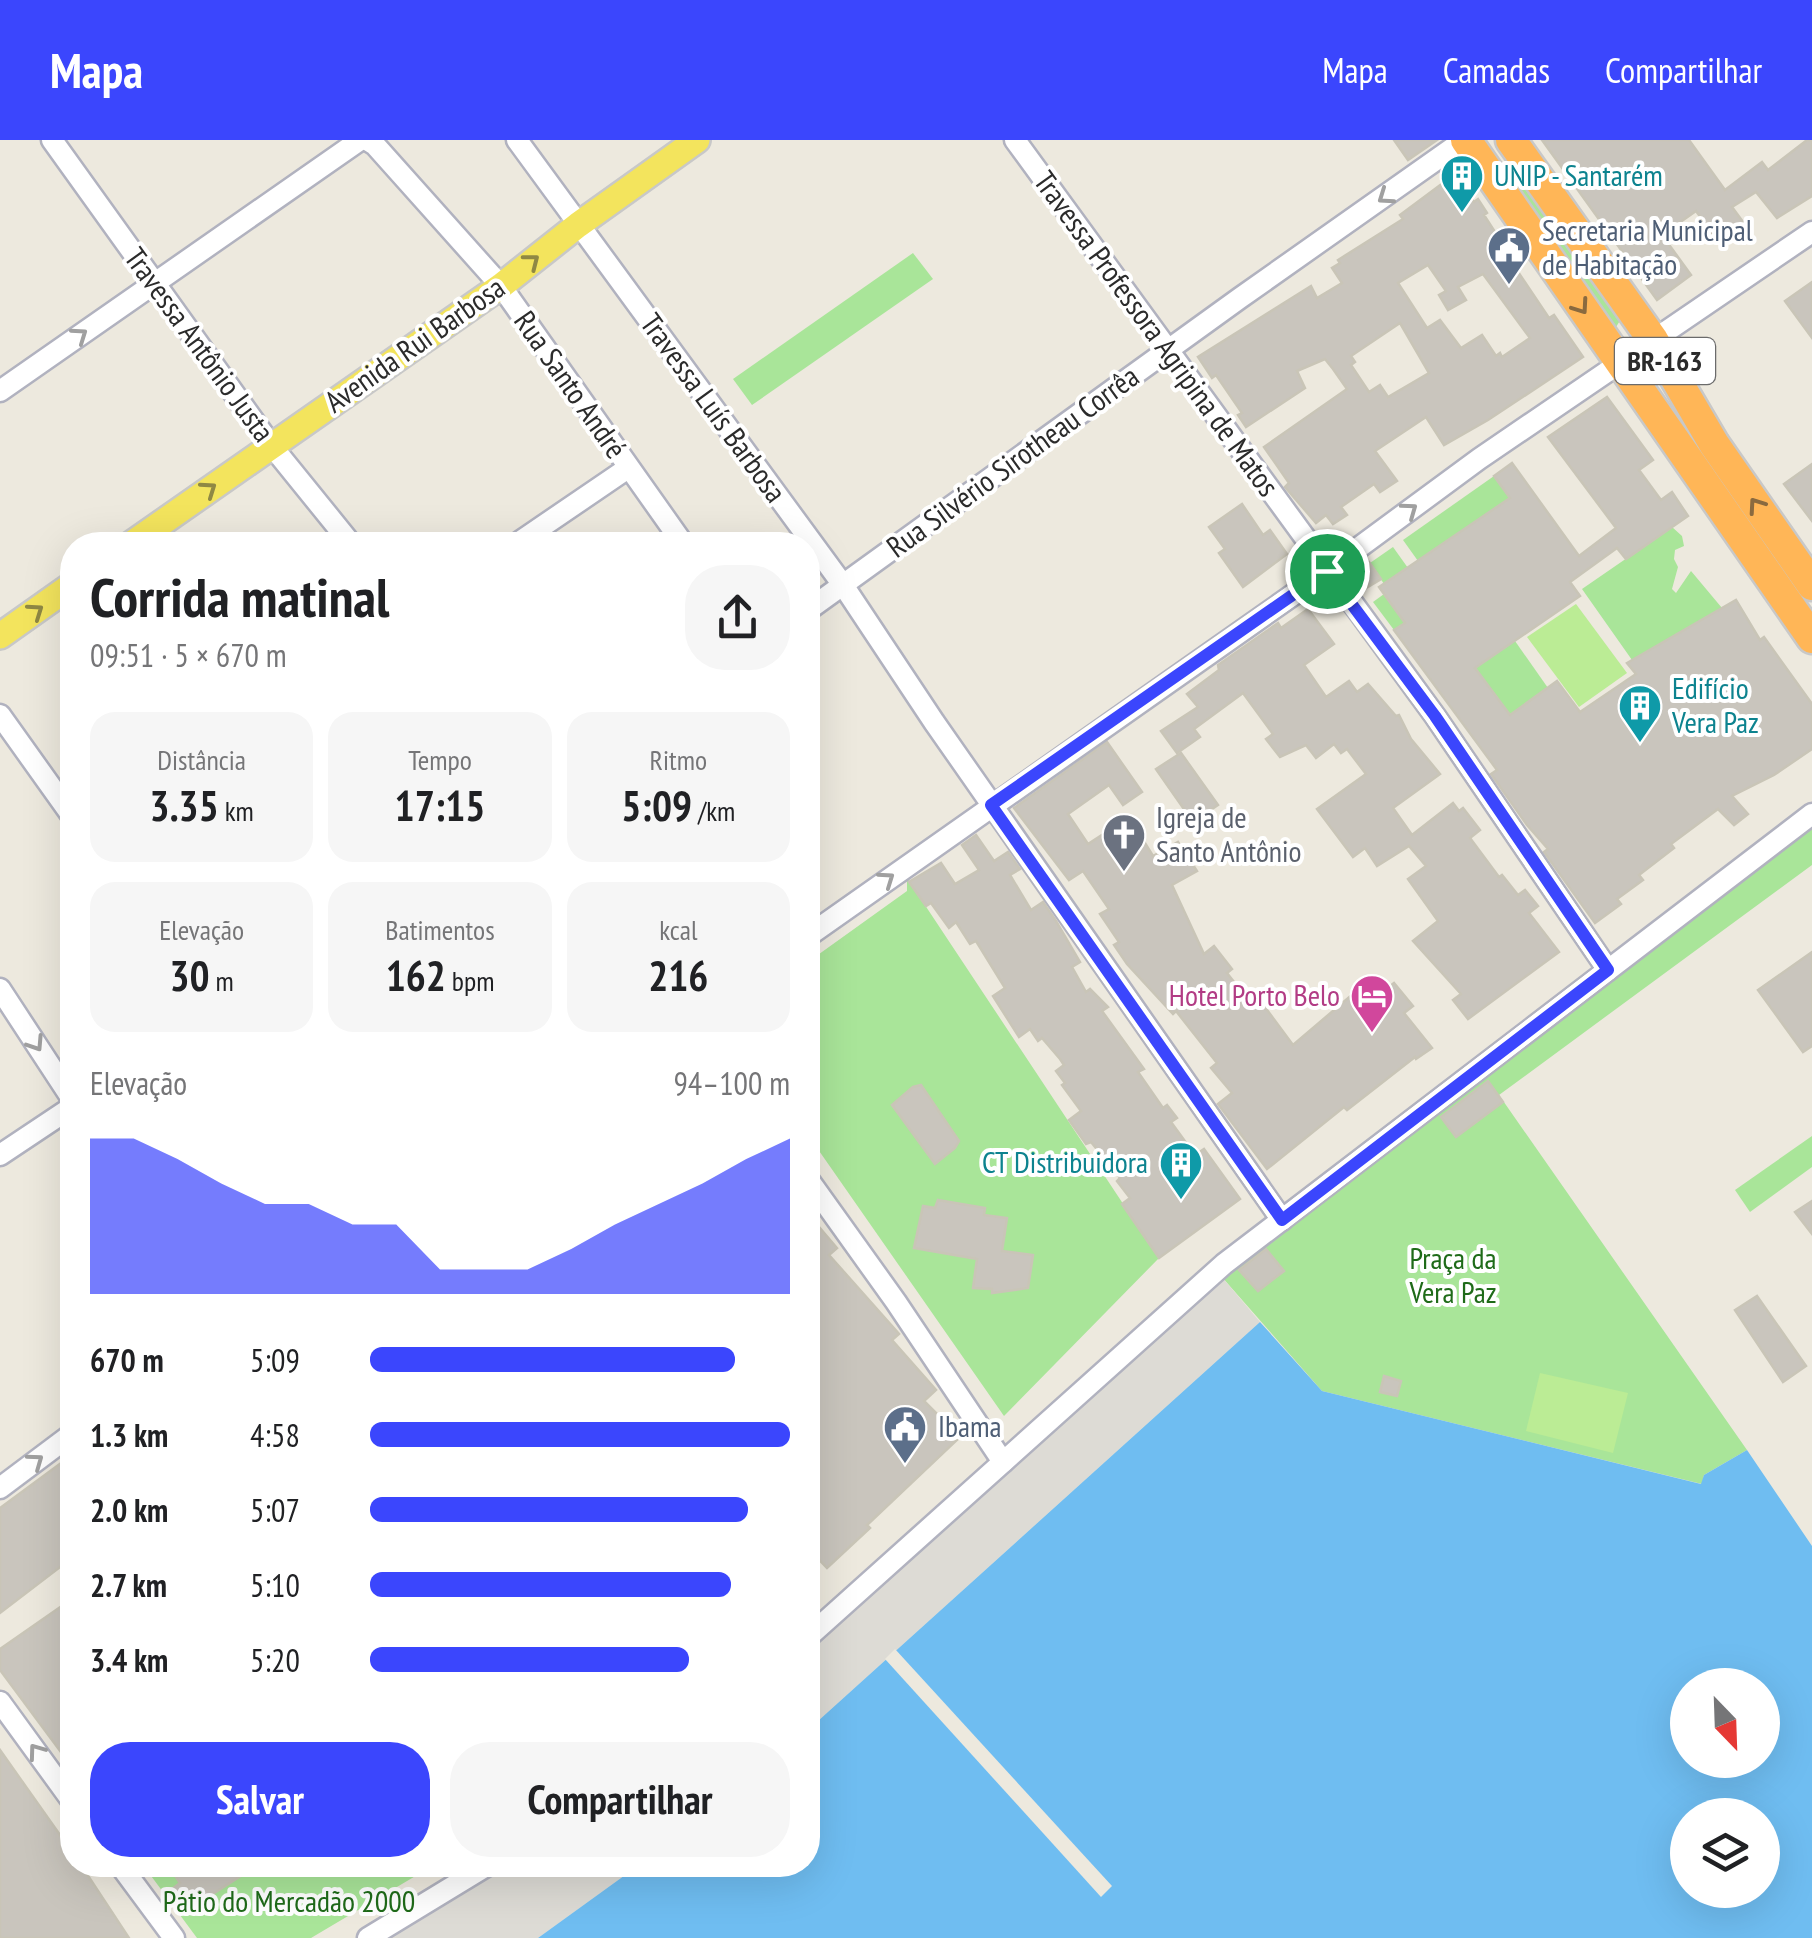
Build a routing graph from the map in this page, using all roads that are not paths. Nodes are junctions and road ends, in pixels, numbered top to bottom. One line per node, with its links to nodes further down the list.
1 (52, 140): 10 (street, Travessa Antônio Justa)
2 (366, 140): 10 (street); 11 (street, Rua Santo André)
3 (517, 140): 8 (street, Travessa Luís Barbosa)
4 (696, 140): 8 (main road, Avenida Rui Barbosa)
5 (1015, 140): 13 (street, Travessa Professora Agripina de Matos)
6 (1465, 140): 13 (street, Rua Silvério Sirotheau Corrêa, one-way to 13); 14 (highway, BR-163, one-way to 14)
7 (1511, 140): 12 (highway, BR-163)
8 (578, 225): 11 (main road, Avenida Rui Barbosa, one-way to 8); 22 (street, Travessa Luís Barbosa)
9 (1812, 232): 12 (street)
10 (154, 282): 15 (street, one-way to 10); 16 (street, Travessa Antônio Justa)
11 (500, 286): 16 (main road, Avenida Rui Barbosa); 17 (street, Rua Santo André)
12 (1653, 340): 14 (street); 26 (highway, BR-163, one-way to 12)
13 (1167, 350): 24 (street, Travessa Professora Agripina de Matos); 25 (street, Rua Silvério Sirotheau Corrêa)
14 (1620, 364): 24 (street, one-way to 14); 30 (highway, BR-163)
15 (0, 391)
16 (271, 445): 18 (main road, Avenida Rui Barbosa, one-way to 16); 19 (street, Travessa Antônio Justa)
17 (628, 468): 20 (street); 21 (street, Rua Santo André)
18 (148, 532)
19 (341, 532)
20 (534, 532)
21 (675, 532)
22 (804, 532)
23 (820, 554): 25 (street, Travessa Luís Barbosa)
24 (1327, 571): 33 (street); 36 (street, Travessa Professora Agripina de Matos)
25 (843, 585): 28 (street, Rua Silvério Sirotheau Corrêa); 33 (street, Travessa Luís Barbosa)
26 (1812, 585)
27 (60, 594): 29 (main road, one-way to 27)
28 (820, 601)
29 (0, 636)
30 (1812, 638)
31 (0, 716): 32 (street)
32 (60, 799)
33 (991, 805): 35 (street, one-way to 33); 42 (street, Travessa Luís Barbosa)
34 (1812, 814): 36 (street)
35 (820, 927)
36 (1608, 970): 42 (street)
37 (0, 989): 38 (street, one-way to 38)
38 (60, 1084)
39 (60, 1112): 40 (street)
40 (0, 1155)
41 (820, 1196): 44 (street)
42 (1282, 1220): 44 (street)
43 (60, 1443): 45 (street, one-way to 43)
44 (1003, 1462): 46 (street)
45 (0, 1488)
46 (820, 1625)
47 (0, 1702): 48 (street, one-way to 47)
48 (60, 1784)
49 (129, 1877): 51 (street)
50 (468, 1877): 52 (street)
51 (174, 1938)
52 (368, 1938)

